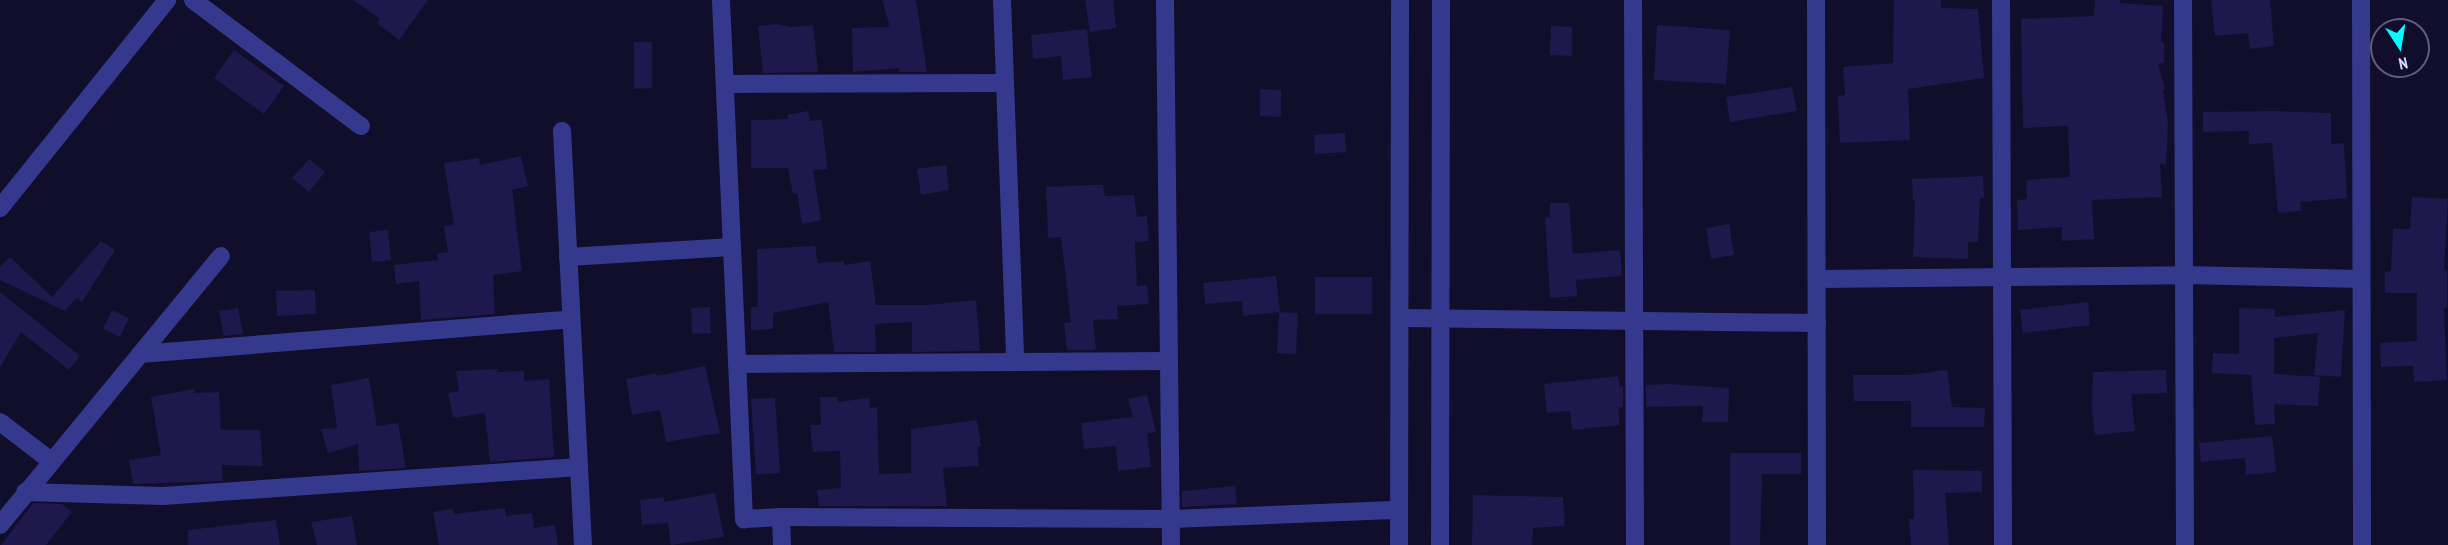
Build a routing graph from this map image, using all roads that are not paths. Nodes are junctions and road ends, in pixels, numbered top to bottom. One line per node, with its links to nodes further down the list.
1 (167, 0): 17 (street)
2 (193, 0): 15 (street)
3 (721, 0): 14 (street)
4 (1002, 0): 13 (street)
5 (1165, 0): 31 (street)
6 (1400, 0): 25 (street)
7 (1441, 0): 26 (street)
8 (1633, 0): 28 (street)
9 (1816, 0): 22 (street)
10 (2001, 0): 23 (street)
11 (2183, 0): 21 (street)
12 (2361, 0): 24 (street)
13 (1005, 83): 14 (street); 32 (street)
14 (725, 84): 18 (street)
15 (361, 126)
16 (562, 131): 20 (street)
17 (0, 208)
18 (732, 247): 20 (street); 33 (street)
19 (221, 256): 30 (street)
20 (568, 257): 27 (street)
21 (2184, 275): 23 (street); 24 (street); 50 (street)
22 (1817, 279): 23 (street); 29 (street)
23 (2002, 279): 49 (street)
24 (2361, 279): 51 (street)
25 (1400, 318): 26 (street); 38 (street)
26 (1440, 318): 28 (street); 46 (street)
27 (572, 320): 30 (street); 36 (street)
28 (1634, 320): 29 (street); 47 (street)
29 (1817, 323): 48 (street)
30 (140, 354): 35 (street)
31 (1169, 361): 32 (street); 40 (street)
32 (1015, 362): 33 (street)
33 (737, 364): 39 (street)
34 (0, 422): 35 (street)
35 (51, 461): 37 (street)
36 (579, 467): 37 (street); 42 (street)
37 (25, 492): 41 (street)
38 (1399, 510): 40 (street); 45 (street)
39 (781, 517): 40 (street); 43 (street)
40 (1171, 519): 44 (street)
41 (0, 525)
42 (583, 545)
43 (782, 545)
44 (1171, 545)
45 (1399, 545)
46 (1440, 545)
47 (1635, 545)
48 (1818, 545)
49 (2003, 545)
50 (2185, 545)
51 (2362, 545)

